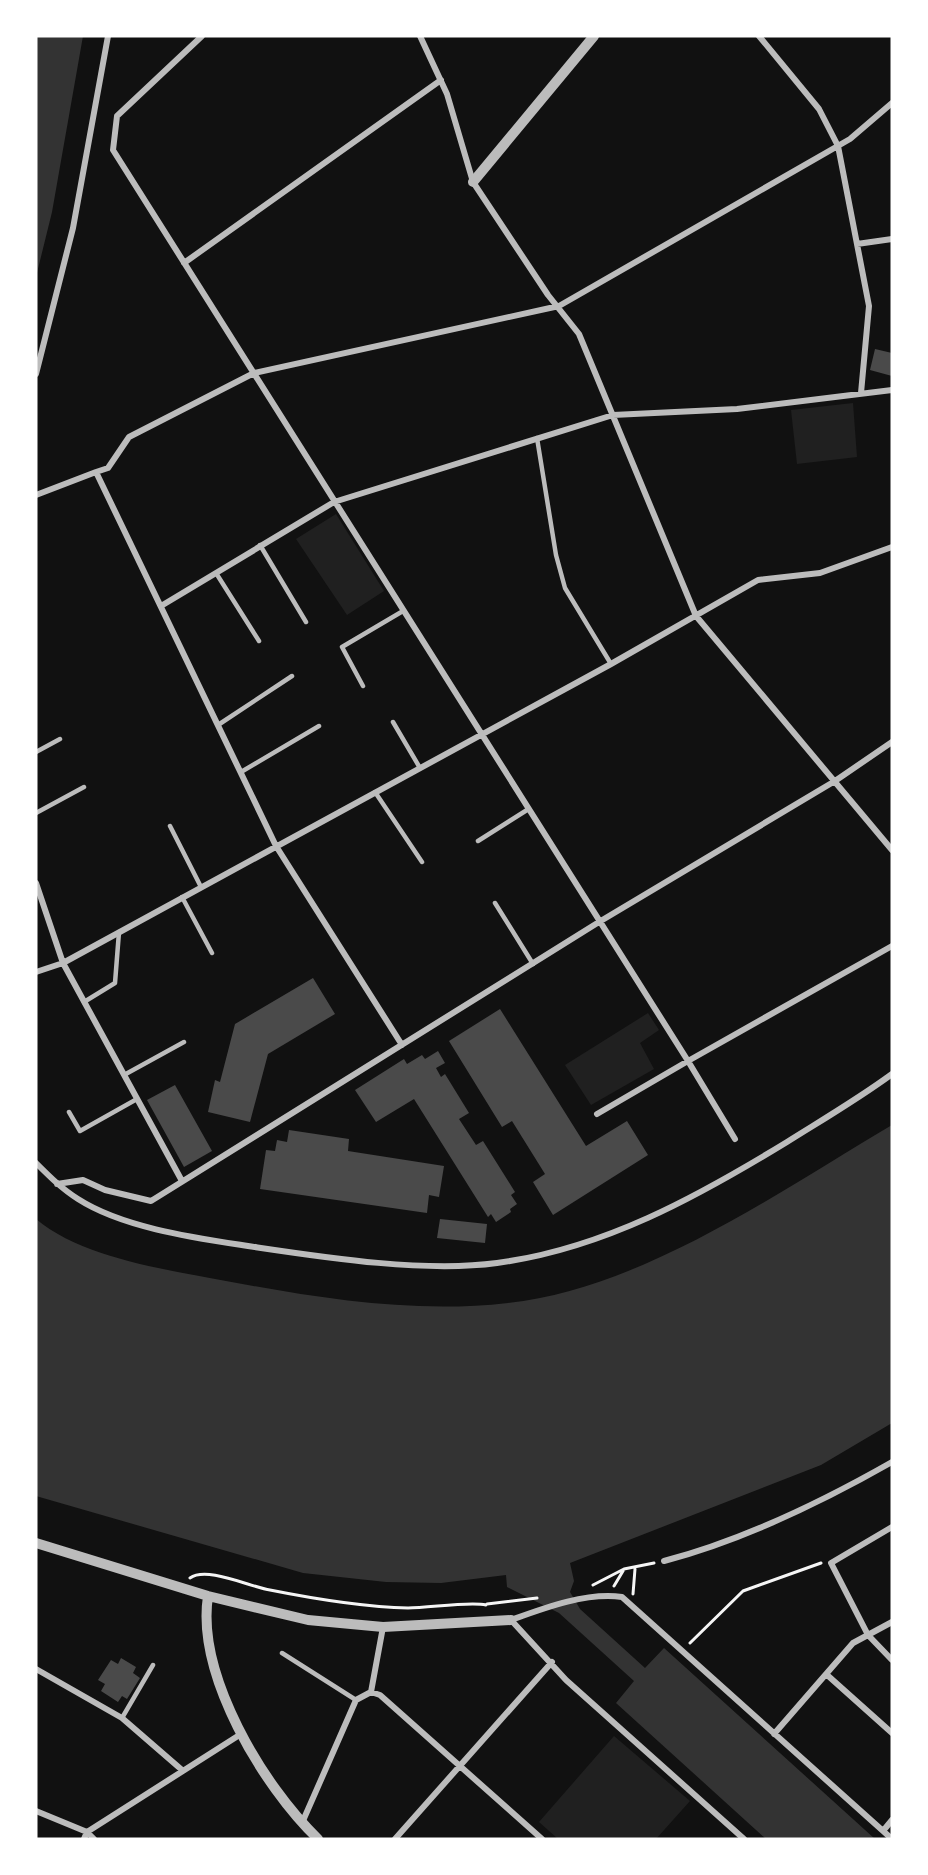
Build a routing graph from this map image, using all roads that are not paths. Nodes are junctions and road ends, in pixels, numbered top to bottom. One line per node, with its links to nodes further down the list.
1 (108, 36): 15 (street)
2 (202, 36): 12 (street)
3 (420, 36): 6 (street)
4 (594, 36): 9 (street)
5 (759, 36): 8 (street)
6 (441, 80): 9 (street); 12 (street)
7 (892, 103): 8 (street)
8 (838, 146): 11 (street); 13 (street)
9 (473, 182): 13 (street)
10 (892, 239): 11 (street)
11 (857, 244): 17 (street)
12 (184, 263): 14 (street)
13 (559, 306): 14 (street); 18 (street)
14 (254, 373): 20 (street); 22 (street)
15 (36, 374)
16 (892, 390): 17 (street)
17 (861, 393): 18 (street)
18 (614, 415): 19 (street); 28 (street)
19 (537, 438): 22 (street); 31 (lane)
20 (96, 472): 21 (street); 26 (street)
21 (36, 495)
22 (334, 502): 23 (street); 27 (street)
23 (260, 545): 25 (street); 29 (lane)
24 (892, 547): 28 (street)
25 (216, 573): 26 (street); 30 (lane)
26 (161, 606): 35 (street)
27 (403, 610): 33 (lane); 37 (street)
28 (696, 616): 31 (street); 43 (street)
29 (306, 622)
30 (259, 641)
31 (611, 664): 37 (street)
32 (292, 676): 35 (lane)
33 (363, 686)
34 (393, 723): 41 (lane)
35 (218, 725): 42 (street)
36 (319, 726): 42 (lane)
37 (481, 734): 41 (street); 46 (street)
38 (60, 739): 40 (lane)
39 (892, 742): 43 (street)
40 (36, 752)
41 (420, 768): 45 (street)
42 (241, 772): 50 (street)
43 (835, 781): 51 (street); 57 (street)
44 (84, 787): 47 (lane)
45 (375, 792): 50 (street); 52 (lane)
46 (527, 810): 49 (lane); 57 (street)
47 (36, 813)
48 (170, 826): 54 (lane)
49 (478, 841)
50 (276, 846): 54 (street); 66 (street)
51 (892, 850)
52 (422, 862)
53 (36, 883): 61 (street)
54 (201, 887): 55 (street)
55 (182, 897): 58 (street); 60 (lane)
56 (495, 903): 62 (lane)
57 (599, 922): 62 (street); 67 (street)
58 (119, 932): 61 (street); 64 (lane)
59 (892, 946): 67 (street)
60 (212, 953)
61 (63, 963): 63 (street); 64 (street)
62 (533, 964): 66 (street)
63 (36, 972)
64 (84, 1002): 69 (street)
65 (184, 1042): 69 (lane)
66 (402, 1045): 75 (street)
67 (688, 1061): 72 (street); 73 (street)
68 (892, 1074): 76 (street)
69 (124, 1075): 70 (street)
70 (137, 1099): 71 (lane); 75 (street)
71 (69, 1112)
72 (597, 1114)
73 (735, 1139)
74 (36, 1163): 76 (street)
75 (182, 1181): 76 (street)
76 (57, 1184)
77 (892, 1462): 80 (street)
78 (892, 1527): 85 (street)
79 (36, 1543): 81 (street)
80 (664, 1561)
81 (208, 1596): 84 (street); 96 (street)
82 (511, 1620): 84 (street); 88 (street); 97 (street)
83 (892, 1622): 85 (street)
84 (383, 1627): 92 (street)
85 (868, 1635): 87 (street); 91 (street)
86 (282, 1653): 93 (lane)
87 (892, 1660)
88 (552, 1662): 98 (street); 105 (street)
89 (153, 1665): 94 (lane)
90 (36, 1669): 94 (street)
91 (826, 1674): 95 (street); 97 (street)
92 (371, 1692): 93 (street); 98 (street)
93 (356, 1700): 102 (street)
94 (122, 1718): 99 (street)
95 (892, 1733)
96 (241, 1734): 99 (street); 102 (street)
97 (774, 1734): 103 (street)
98 (460, 1766): 108 (street); 109 (street)
99 (183, 1770): 104 (street)
100 (36, 1811): 104 (street)
101 (892, 1820): 103 (street)
102 (302, 1824): 107 (street)
103 (883, 1831): 110 (street)
104 (85, 1836): 106 (street)
105 (741, 1838)
106 (94, 1839)
107 (318, 1839)
108 (395, 1839)
109 (542, 1839)
110 (892, 1839)

